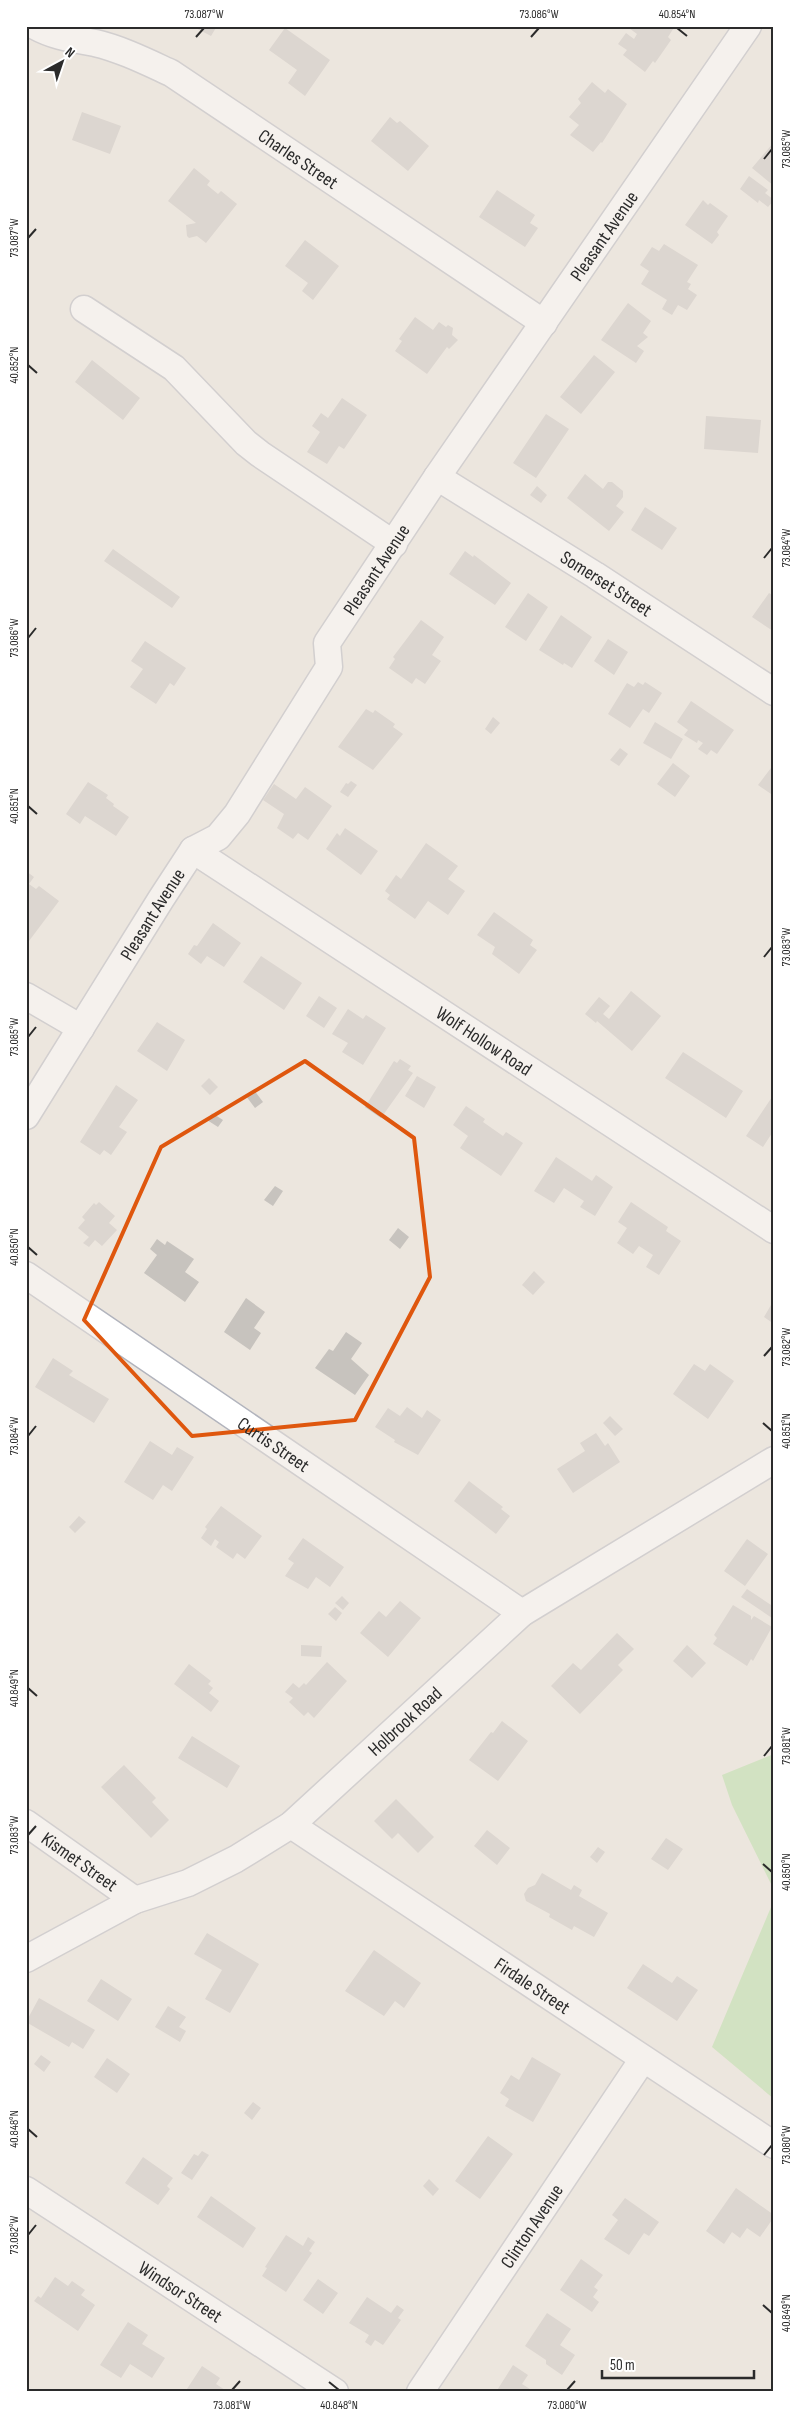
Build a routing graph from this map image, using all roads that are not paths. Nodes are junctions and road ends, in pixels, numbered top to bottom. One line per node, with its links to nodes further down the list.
1 (35, 26): 4 (street, Charles Street)
2 (748, 26): 4 (street, Pleasant Avenue)
3 (84, 309): 6 (street)
4 (544, 323): 5 (street, Pleasant Avenue)
5 (437, 477): 6 (street, Pleasant Avenue); 7 (street, Somerset Street)
6 (394, 544): 8 (street, Pleasant Avenue)
7 (774, 692)
8 (193, 850): 10 (street, Pleasant Avenue); 12 (street, Wolf Hollow Road)
9 (26, 996): 10 (street)
10 (81, 1028): 11 (street, Pleasant Avenue)
11 (26, 1116)
12 (774, 1230)
13 (26, 1275): 15 (street, Curtis Street)
14 (774, 1460): 15 (street, Holbrook Road)
15 (522, 1613): 17 (street, Holbrook Road)
16 (26, 1822): 18 (street, Kismet Street)
17 (291, 1825): 18 (street, Holbrook Road); 20 (street, Firdale Street)
18 (135, 1900): 19 (street, Holbrook Road)
19 (26, 1959)
20 (643, 2059): 21 (street, Firdale Street); 24 (street, Clinton Avenue)
21 (774, 2145)
22 (26, 2190): 23 (street, Windsor Street)
23 (334, 2392)
24 (420, 2392)

